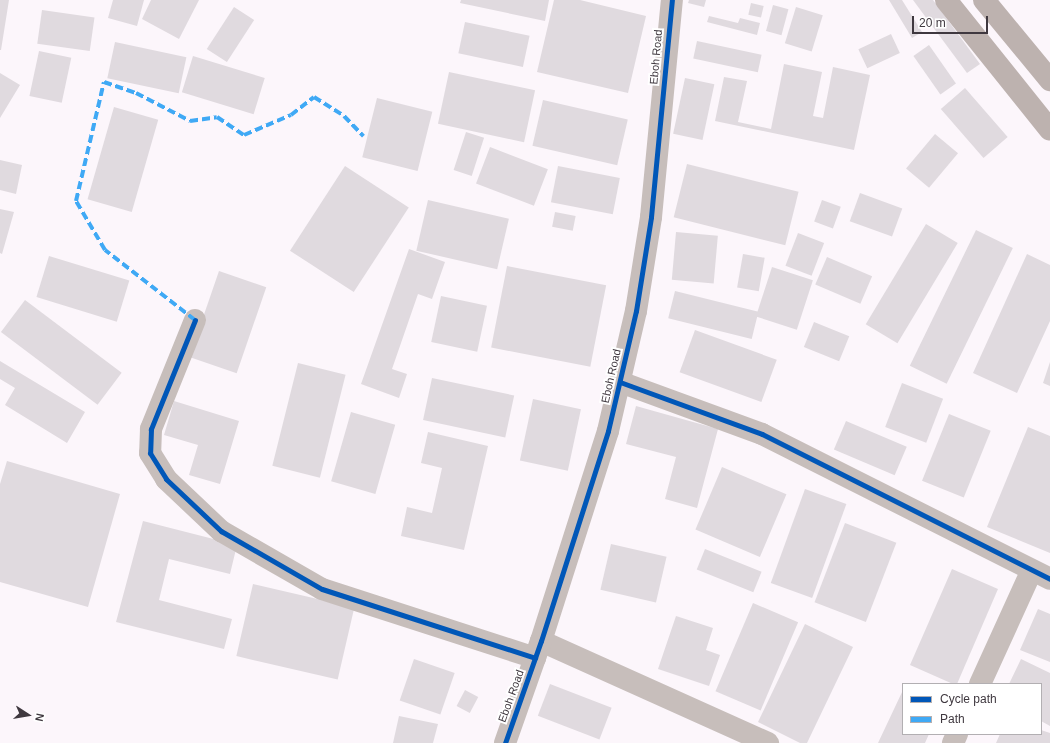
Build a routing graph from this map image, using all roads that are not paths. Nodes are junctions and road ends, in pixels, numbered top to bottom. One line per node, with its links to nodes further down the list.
1 (672, 0): 7 (street, Eboh Road)
2 (946, 0): 5 (main road)
3 (984, 0): 4 (main road)
4 (1050, 80)
5 (1050, 130)
6 (195, 320): 9 (street)
7 (620, 382): 8 (street); 9 (street, Eboh Road)
8 (1041, 575): 10 (street)
9 (538, 649): 11 (street, Eboh Road); 12 (street)
10 (981, 683)
11 (505, 743)
12 (768, 743)

